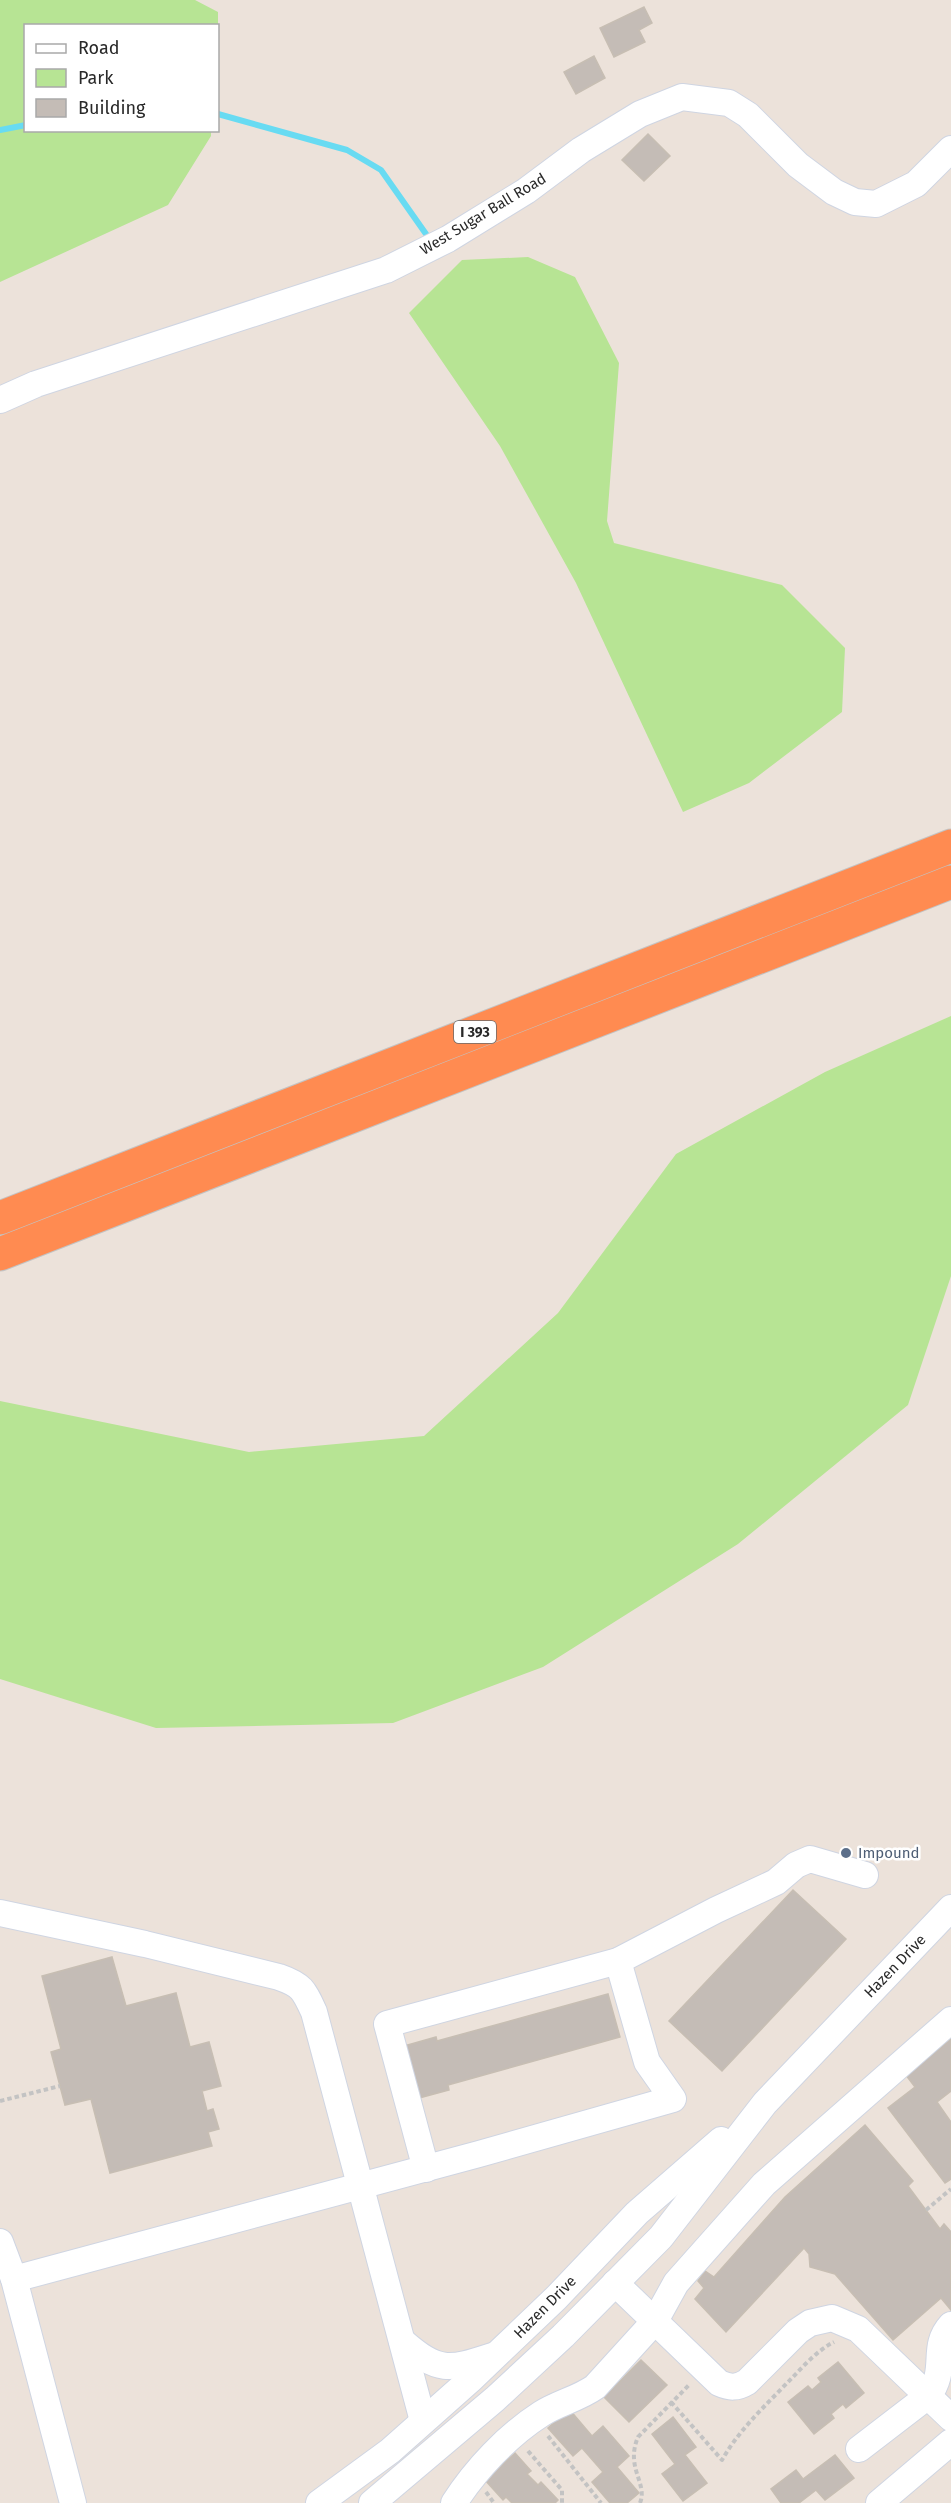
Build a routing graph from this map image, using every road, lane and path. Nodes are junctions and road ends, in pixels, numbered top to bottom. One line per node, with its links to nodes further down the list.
1 (951, 149): 2 (street, West Sugar Ball Road)
2 (0, 400)
3 (951, 836): 6 (highway)
4 (951, 846): 6 (highway, I 393)
5 (951, 882): 8 (highway, I 393)
6 (817, 898): 7 (highway, I 393)
7 (0, 1218)
8 (0, 1254)
9 (865, 1875): 12 (street)
10 (951, 1908): 16 (street, Hazen Drive)
11 (0, 1913): 18 (street)
12 (618, 1961): 17 (street); 17 (street)
13 (951, 2020): 24 (street)
14 (60, 2086): 15 (path)
15 (0, 2101)
16 (765, 2103): 23 (street, Hazen Drive); 27 (street, Hazen Drive)
17 (426, 2169): 18 (street)
18 (361, 2186): 22 (street); 26 (street)
19 (951, 2188): 20 (path)
20 (926, 2210)
21 (0, 2242): 22 (street)
22 (14, 2279): 36 (street)
23 (615, 2283): 24 (street); 38 (street, Hazen Drive)
24 (655, 2321): 29 (street); 30 (street)
25 (951, 2325): 29 (street)
26 (402, 2342): 27 (street); 32 (street)
27 (496, 2356): 32 (street, Hazen Drive)
28 (683, 2391): 42 (path)
29 (928, 2396): 31 (street); 35 (street)
30 (541, 2414): 33 (street); 41 (path)
31 (951, 2418)
32 (423, 2421): 37 (street, Hazen Drive)
33 (514, 2436): 39 (street); 40 (path)
34 (951, 2442): 43 (street)
35 (859, 2449)
36 (73, 2503)
37 (319, 2503)
38 (372, 2503)
39 (454, 2503)
40 (562, 2503)
41 (601, 2503)
42 (640, 2503)
43 (879, 2503)

